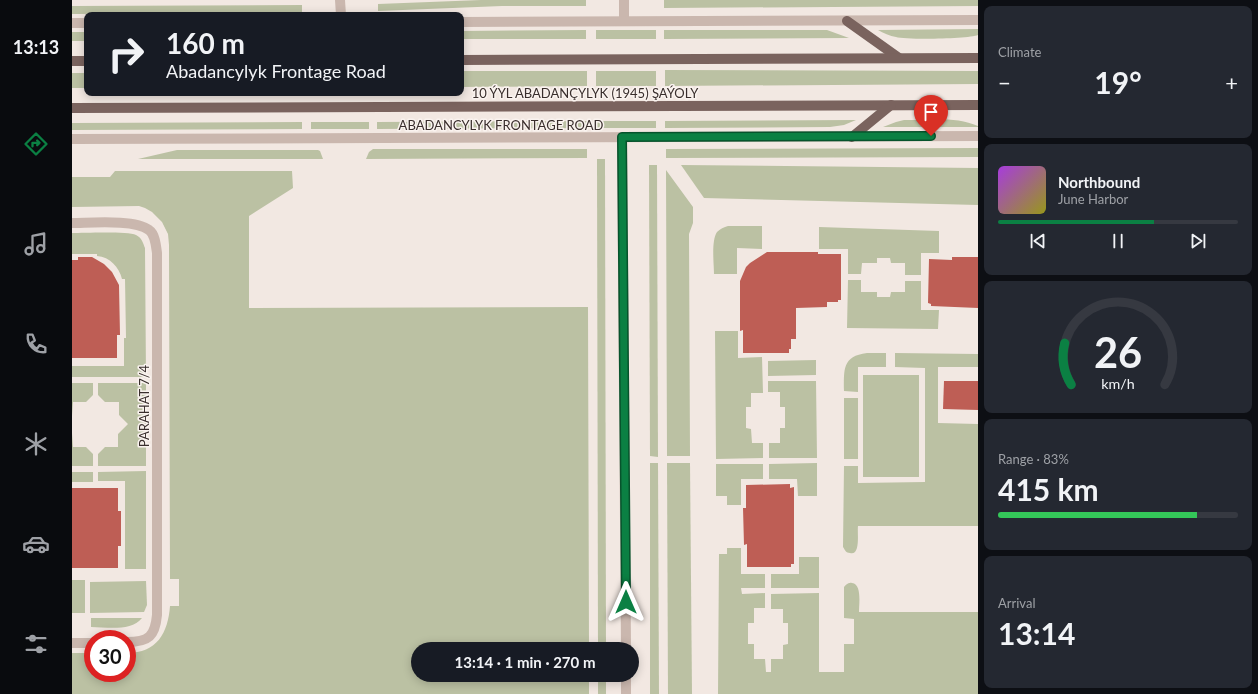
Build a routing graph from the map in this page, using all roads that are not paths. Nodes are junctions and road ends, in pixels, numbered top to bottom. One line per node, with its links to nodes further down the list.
1 (340, 0): 3 (street)
2 (624, 0): 5 (street)
3 (341, 12)
4 (978, 20): 6 (street)
5 (624, 21): 6 (street); 7 (street)
6 (848, 21): 11 (main road)
7 (464, 22)
8 (72, 23): 9 (street)
9 (84, 23)
10 (976, 56): 11 (main road)
11 (899, 58): 12 (main road)
12 (464, 60)
13 (72, 61): 14 (main road)
14 (84, 61)
15 (891, 105): 16 (main road, 10 ÝYL ABADANÇYLYK (1945) ŞAÝOLY); 17 (main road, 10 ÝYL ABADANÇYLYK (1945) ŞAÝOLY); 20 (main road)
16 (978, 105)
17 (72, 108)
18 (978, 136): 20 (street, ABADANCYLYK FRONTAGE ROAD)
19 (622, 137): 20 (street, ABADANCYLYK FRONTAGE ROAD); 21 (street, ABADANCYLYK FRONTAGE ROAD); 24 (street)
20 (852, 137)
21 (72, 139)
22 (72, 223): 23 (street, PARAHAT 7/4)
23 (136, 641)
24 (626, 642)
25 (72, 643): 26 (street)
26 (84, 643)
27 (626, 682): 28 (street)
28 (626, 694)

